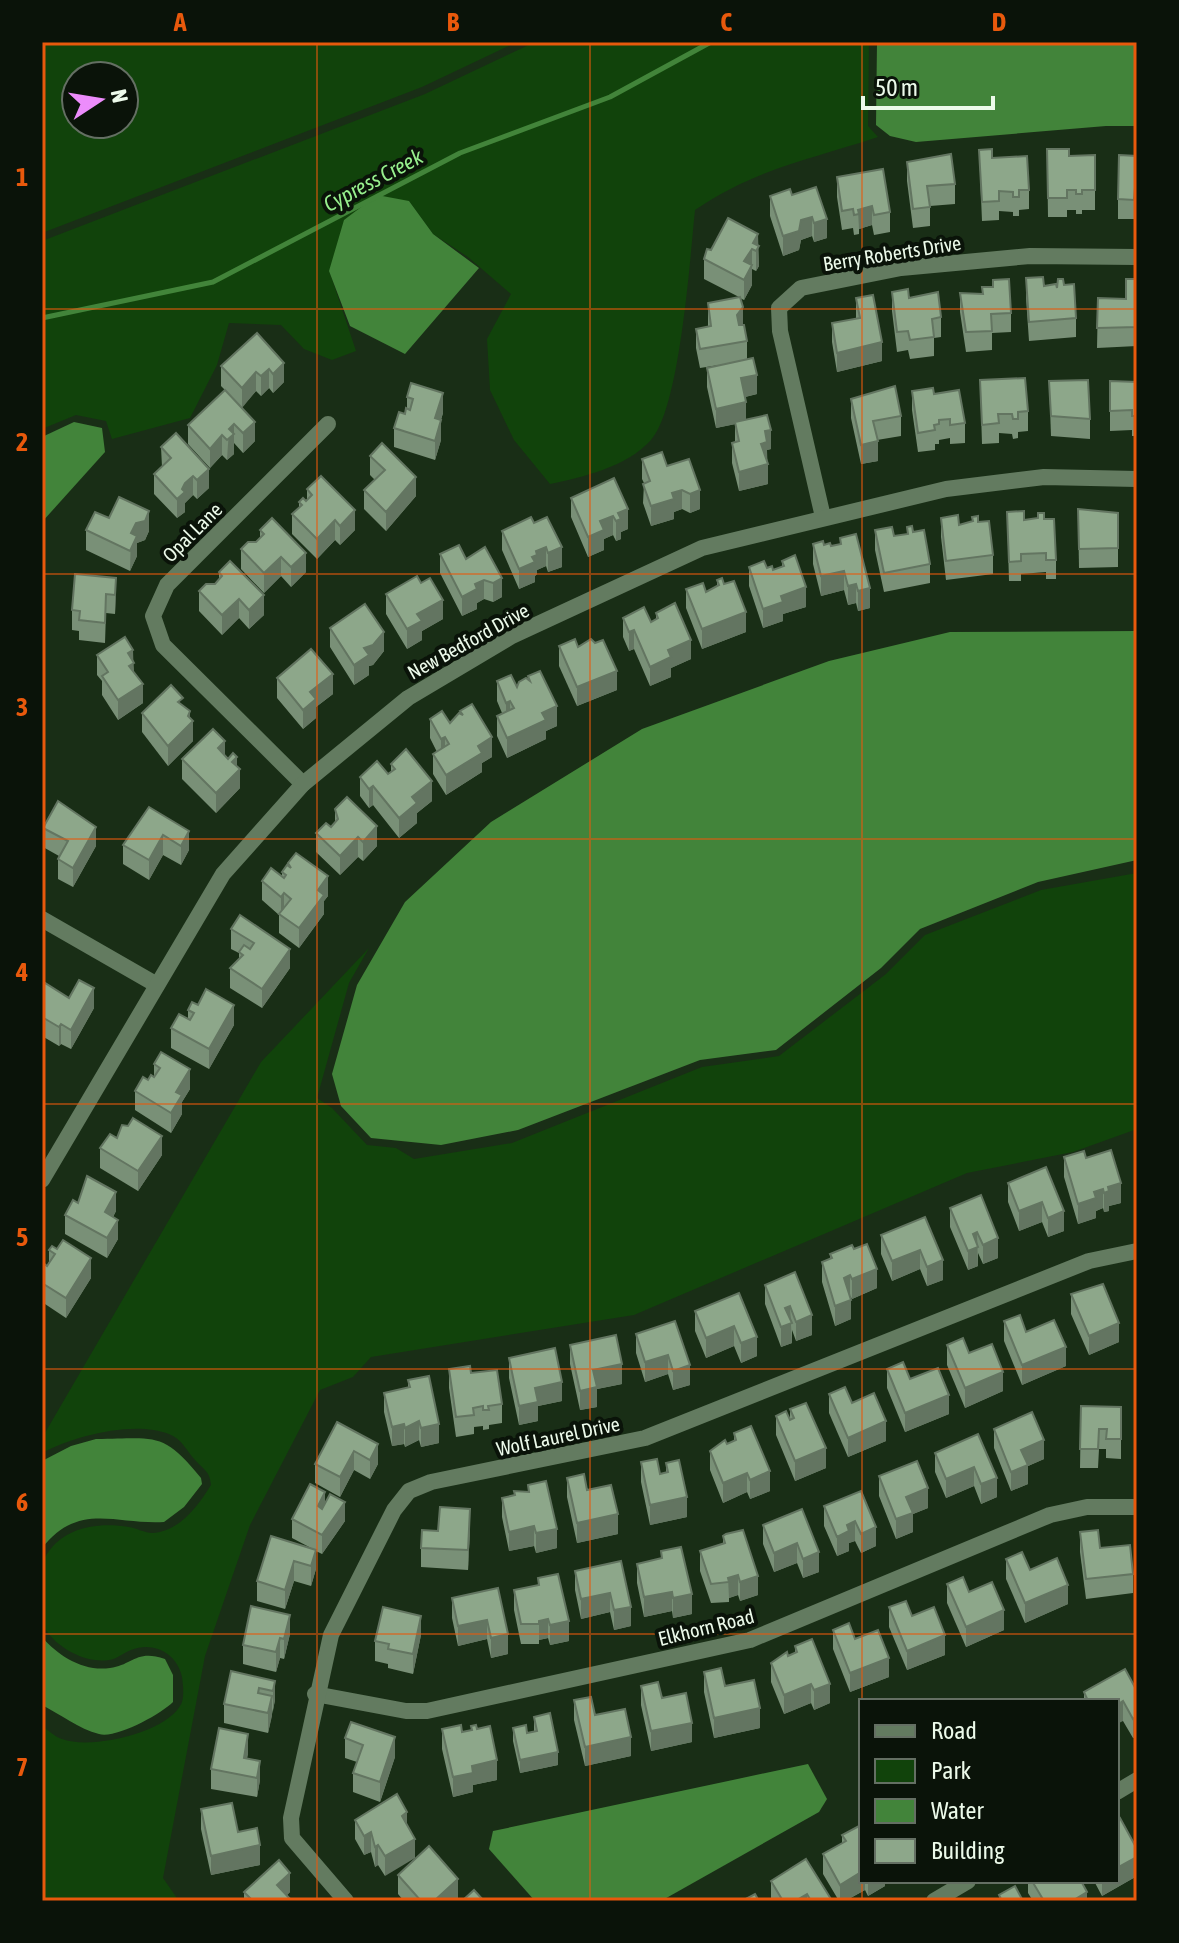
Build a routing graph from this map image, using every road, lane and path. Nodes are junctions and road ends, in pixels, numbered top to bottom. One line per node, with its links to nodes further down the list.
1 (1137, 257): 4 (street, Berry Roberts Drive)
2 (328, 424): 5 (street, Opal Lane)
3 (1137, 479): 4 (street, New Bedford Drive)
4 (823, 517): 5 (street, New Bedford Drive)
5 (303, 784): 7 (street, New Bedford Drive)
6 (42, 919): 7 (street)
7 (157, 985): 8 (street, New Bedford Drive)
8 (42, 1180)
9 (1137, 1251): 11 (street, Wolf Laurel Drive)
10 (1137, 1507): 11 (street, Elkhorn Road)
11 (315, 1694): 15 (street, Wolf Laurel Drive)
12 (1137, 1780): 13 (street)
13 (1119, 1791)
14 (965, 1883): 16 (street)
15 (346, 1901)
16 (934, 1901)

